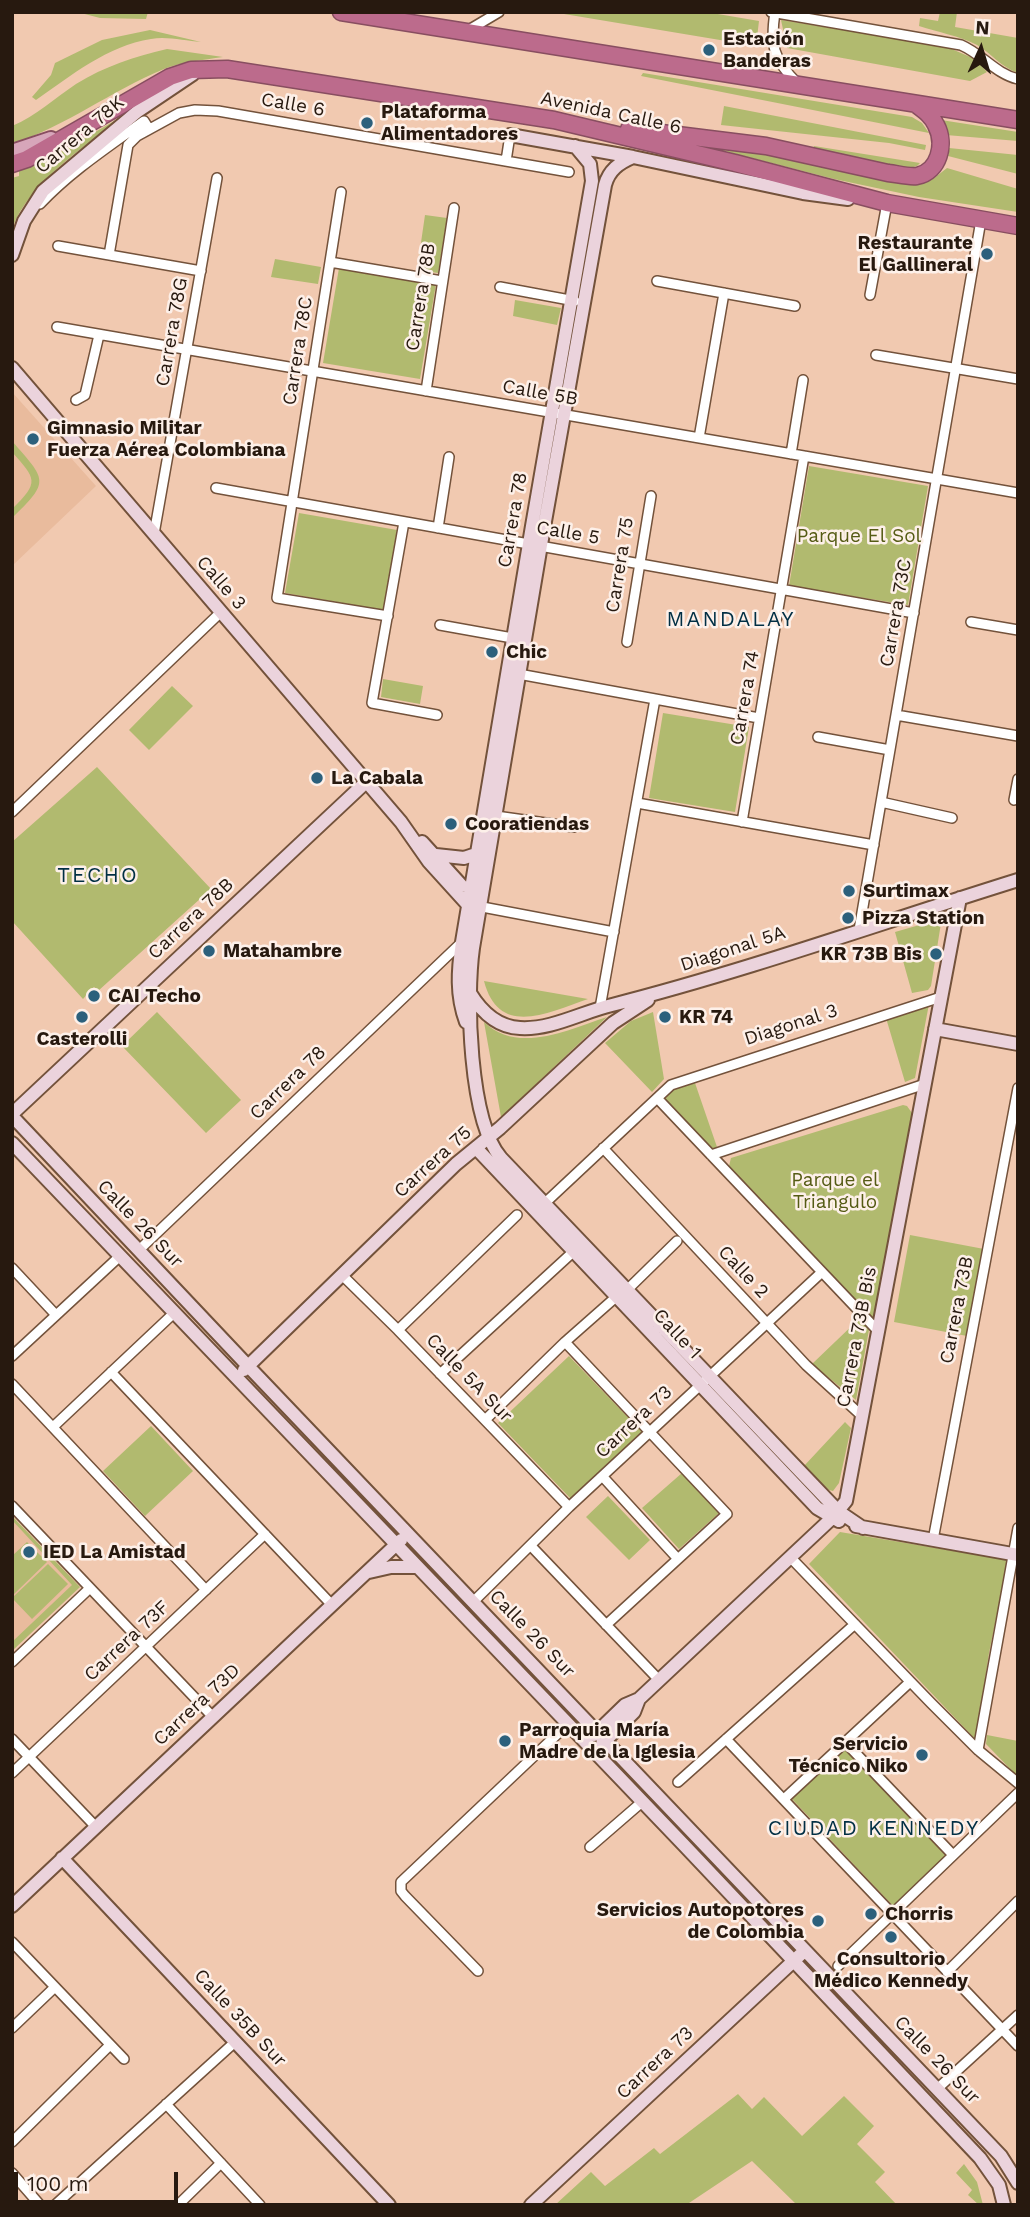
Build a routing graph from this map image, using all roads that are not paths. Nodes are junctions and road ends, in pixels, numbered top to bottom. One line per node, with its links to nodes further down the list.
1 (341, 12): 4 (highway)
2 (499, 12): 4 (street)
3 (774, 12): 6 (street); 7 (street)
4 (464, 32): 7 (highway)
5 (203, 69): 9 (highway, Avenida Calle 6); 12 (highway, Avenida Calle 6); 26 (street, Carrera 78K)
6 (1018, 79)
7 (800, 85): 8 (highway)
8 (914, 103): 9 (highway); 10 (highway)
9 (554, 120): 22 (highway, Avenida Calle 6)
10 (1018, 120)
11 (146, 125): 17 (street, Calle 6); 26 (street, Calle 6); 29 (street, Calle 6)
12 (78, 128): 15 (main road); 18 (highway, Avenida Calle 6)
13 (510, 135): 14 (street); 17 (street)
14 (575, 146): 16 (street); 37 (street, Carrera 78)
15 (12, 152)
16 (633, 157): 22 (street); 37 (street, Carrera 78)
17 (506, 161): 19 (street, Calle 6)
18 (12, 164)
19 (569, 172)
20 (217, 178): 31 (street, Carrera 78G)
21 (341, 192): 30 (street, Carrera 78C)
22 (887, 203): 24 (highway, Avenida Calle 6); 36 (street)
23 (454, 208): 32 (street, Carrera 78B)
24 (981, 220): 25 (highway, Avenida Calle 6); 45 (street, Carrera 73C)
25 (1018, 226)
26 (20, 230): 28 (street, Carrera 78K)
27 (58, 246): 29 (street)
28 (12, 255)
29 (109, 255): 31 (street)
30 (330, 262): 32 (street); 46 (street, Carrera 78C)
31 (201, 271): 41 (street, Carrera 78G)
32 (442, 281): 50 (street, Carrera 78B)
33 (656, 281): 35 (street)
34 (500, 287): 37 (street)
35 (724, 293): 38 (street); 53 (street)
36 (870, 295)
37 (578, 301): 52 (street, Carrera 78)
38 (795, 306)
39 (57, 327): 40 (street, Calle 5B)
40 (99, 335): 41 (street, Calle 5B); 51 (street)
41 (187, 350): 46 (street, Calle 5B); 64 (street, Carrera 78G)
42 (876, 355): 45 (street)
43 (12, 358): 49 (street)
44 (12, 368): 49 (street, Calle 3)
45 (956, 369): 47 (street); 57 (street, Carrera 73C)
46 (313, 372): 50 (street, Calle 5B); 61 (street, Carrera 78C)
47 (1018, 379)
48 (803, 380): 54 (street)
49 (29, 388): 64 (street, Calle 3)
50 (426, 391): 52 (street, Calle 5B)
51 (76, 400)
52 (558, 414): 53 (street, Calle 5B); 65 (street, Carrera 78)
53 (699, 438): 54 (street, Calle 5B)
54 (791, 454): 55 (street, Calle 5B)
55 (804, 456): 57 (street, Calle 5B); 67 (street, Carrera 74)
56 (449, 457): 63 (street)
57 (937, 479): 59 (street, Calle 5B); 69 (street, Carrera 73C)
58 (216, 488): 61 (street, Calle 5)
59 (1018, 493)
60 (651, 496): 66 (street, Carrera 75)
61 (293, 502): 62 (street, Calle 5); 70 (street, Carrera 78C)
62 (404, 522): 63 (street, Calle 5); 70 (street)
63 (438, 528): 65 (street, Calle 5)
64 (154, 534): 68 (street, Calle 3)
65 (535, 545): 66 (street, Calle 5); 74 (street, Carrera 78)
66 (639, 564): 67 (street, Calle 5); 75 (street, Carrera 75)
67 (781, 589): 69 (street, Calle 5); 80 (street, Carrera 74)
68 (221, 612): 85 (street, Calle 3); 89 (street)
69 (914, 613): 79 (street, Carrera 73C)
70 (388, 616): 78 (street)
71 (971, 622): 73 (street)
72 (440, 625): 74 (street)
73 (1018, 630)
74 (519, 639): 76 (street, Carrera 78)
75 (626, 642)
76 (513, 673): 77 (street); 90 (street, Carrera 78); 96 (street, Carrera 78)
77 (655, 699): 80 (street); 88 (street)
78 (437, 715)
79 (896, 715): 81 (street); 83 (street, Carrera 73C)
80 (760, 718): 93 (street, Carrera 74)
81 (1018, 736)
82 (818, 737): 83 (street)
83 (890, 750): 87 (street, Carrera 73C)
84 (1018, 779): 86 (street)
85 (366, 782): 92 (street, Calle 3); 114 (street, Carrera 78B)
86 (1014, 800)
87 (881, 802): 91 (street); 95 (street, Carrera 73C)
88 (637, 803): 93 (street); 102 (street)
89 (12, 812)
90 (496, 816): 94 (street); 100 (street, Carrera 78)
91 (952, 818)
92 (401, 822): 97 (street, Calle 3); 100 (street, Calle 3)
93 (742, 822): 95 (street)
94 (574, 827)
95 (873, 845): 101 (street, Carrera 73C)
96 (476, 854): 97 (street); 100 (street, Carrera 78)
97 (436, 855): 100 (street, Calle 3)
98 (1018, 880): 99 (street, Diagonal 5A)
99 (960, 898): 101 (street, Diagonal 5A); 106 (street, Carrera 73B Bis)
100 (473, 902): 102 (street); 103 (street); 105 (street)
101 (859, 930): 104 (street, Diagonal 5A)
102 (614, 932): 107 (street)
103 (462, 942): 109 (street); 123 (street, Carrera 78)
104 (668, 990): 107 (street, Diagonal 5A); 115 (street, Carrera 75)
105 (470, 993): 107 (street, Diagonal 5A); 109 (street)
106 (941, 997): 108 (street, Carrera 73B Bis); 113 (street, Diagonal 3)
107 (600, 1008)
108 (935, 1029): 110 (street); 111 (street, Carrera 73B Bis)
109 (470, 1032): 115 (street)
110 (1018, 1044)
111 (925, 1084): 119 (street); 135 (street, Carrera 73B Bis)
112 (1018, 1088): 156 (street, Carrera 73B)
113 (657, 1097): 118 (street); 119 (street)
114 (12, 1115): 123 (street, Calle 26 Sur)
115 (487, 1138): 117 (street, Carrera 75); 120 (street, Calle 1)
116 (12, 1143): 124 (street, Calle 26 Sur)
117 (475, 1148): 125 (street, Calle 1); 129 (street, Carrera 75)
118 (603, 1148): 120 (street); 133 (street, Calle 2)
119 (711, 1155): 128 (street)
120 (545, 1203): 126 (street, Calle 1)
121 (517, 1215): 134 (street)
122 (677, 1241): 130 (street)
123 (139, 1250): 138 (street, Calle 26 Sur)
124 (120, 1255): 131 (street, Calle 26 Sur); 132 (street)
125 (568, 1256): 126 (street, Calle 1); 140 (street)
126 (589, 1259): 130 (street, Calle 1)
127 (12, 1268): 132 (street)
128 (822, 1272): 133 (street, Carrera 73); 135 (street)
129 (342, 1275): 134 (street, Calle 5A Sur); 138 (street, Carrera 75)
130 (622, 1294): 136 (street); 141 (street, Calle 1); 144 (street, Calle 1)
131 (174, 1313): 139 (street); 142 (street, Calle 26 Sur)
132 (56, 1315): 137 (street)
133 (767, 1324): 141 (street, Carrera 73); 145 (street, Calle 2)
134 (398, 1330): 140 (street, Calle 5A Sur)
135 (878, 1331): 145 (street, Carrera 73B Bis)
136 (565, 1342): 146 (street); 148 (street)
137 (12, 1356)
138 (248, 1366): 142 (street, Carrera 75); 154 (street, Calle 26 Sur)
139 (111, 1372): 147 (street); 155 (street)
140 (440, 1374): 146 (street, Calle 5A Sur)
141 (709, 1376): 144 (street, Carrera 73); 152 (street, Calle 1)
142 (236, 1378): 157 (street, Calle 26 Sur)
143 (12, 1384): 147 (street)
144 (699, 1385): 148 (street, Carrera 73); 152 (street, Calle 1)
145 (862, 1416): 152 (street, Carrera 73B Bis)
146 (485, 1420): 151 (street, Calle 5A Sur)
147 (53, 1427): 165 (street)
148 (651, 1433): 149 (street, Carrera 73); 161 (street)
149 (603, 1477): 151 (street, Carrera 73); 161 (street)
150 (12, 1506): 164 (street)
151 (569, 1507): 158 (street, Carrera 73)
152 (835, 1514): 156 (street, Calle 1); 160 (street, Carrera 73B Bis)
153 (1018, 1528): 159 (street)
154 (409, 1532): 157 (street, Carrera 73D); 166 (street, Calle 26 Sur)
155 (265, 1534): 165 (street, Carrera 73F); 167 (street)
156 (933, 1540): 159 (street, Calle 1)
157 (395, 1545): 162 (street, Calle 26 Sur); 163 (street, Carrera 73D)
158 (531, 1546): 166 (street, Carrera 73); 169 (street)
159 (1016, 1554): 181 (street)
160 (790, 1557): 168 (street); 172 (street, Carrera 73B Bis)
161 (678, 1559): 169 (street)
162 (416, 1567): 163 (street); 175 (street, Calle 26 Sur)
163 (365, 1573): 167 (street, Carrera 73D)
164 (90, 1588): 170 (street); 171 (street)
165 (206, 1590): 170 (street, Carrera 73F)
166 (474, 1601): 176 (street, Calle 26 Sur)
167 (332, 1605): 174 (street, Carrera 73D)
168 (855, 1624): 173 (street); 178 (street)
169 (606, 1625): 172 (street)
170 (146, 1647): 174 (street); 182 (street, Carrera 73F)
171 (12, 1662)
172 (659, 1680): 176 (street, Carrera 73B Bis)
173 (910, 1682): 179 (street); 181 (street)
174 (213, 1717): 189 (street, Carrera 73D)
175 (568, 1724): 180 (street, Calle 26 Sur); 200 (street)
176 (602, 1735): 180 (street, Carrera 73B Bis); 197 (street, Calle 26 Sur)
177 (12, 1739): 182 (street)
178 (726, 1739): 184 (street); 187 (street)
179 (845, 1742): 187 (street); 191 (street)
180 (591, 1748): 188 (street, Calle 26 Sur)
181 (978, 1750): 185 (street)
182 (29, 1757): 183 (street, Carrera 73F); 189 (street)
183 (12, 1773)
184 (678, 1782)
185 (1018, 1783)
186 (1018, 1793): 191 (street)
187 (784, 1799): 195 (street)
188 (642, 1801): 190 (street); 198 (street, Calle 26 Sur)
189 (96, 1827): 192 (street, Carrera 73D)
190 (590, 1847)
191 (953, 1855): 195 (street)
192 (62, 1858): 194 (street, Carrera 73D); 206 (street, Calle 35B Sur)
193 (1018, 1901): 201 (street)
194 (12, 1906)
195 (892, 1914): 199 (street); 201 (street)
196 (12, 1941): 202 (street)
197 (806, 1950): 198 (street, Carrera 73); 210 (street, Calle 26 Sur)
198 (794, 1961): 215 (street, Calle 26 Sur); 223 (street, Carrera 73)
199 (838, 1966)
200 (478, 1971)
201 (947, 1972): 205 (street)
202 (55, 1987): 204 (street); 207 (street)
203 (1018, 2015): 205 (street)
204 (12, 2028)
205 (1002, 2029): 208 (street); 210 (street)
206 (235, 2042): 211 (street); 222 (street, Calle 35B Sur)
207 (110, 2045): 209 (street); 212 (street)
208 (1018, 2046)
209 (124, 2059)
210 (937, 2089): 213 (street, Calle 26 Sur)
211 (166, 2104): 214 (street); 219 (street)
212 (12, 2142)
213 (1001, 2156): 215 (street); 217 (street, Calle 26 Sur)
214 (221, 2163): 220 (street); 221 (street)
215 (988, 2168): 224 (street, Calle 26 Sur)
216 (12, 2173): 218 (street)
217 (1018, 2183)
218 (40, 2205)
219 (55, 2205)
220 (178, 2205)
221 (260, 2205)
222 (389, 2205)
223 (531, 2205)
224 (1004, 2205)

